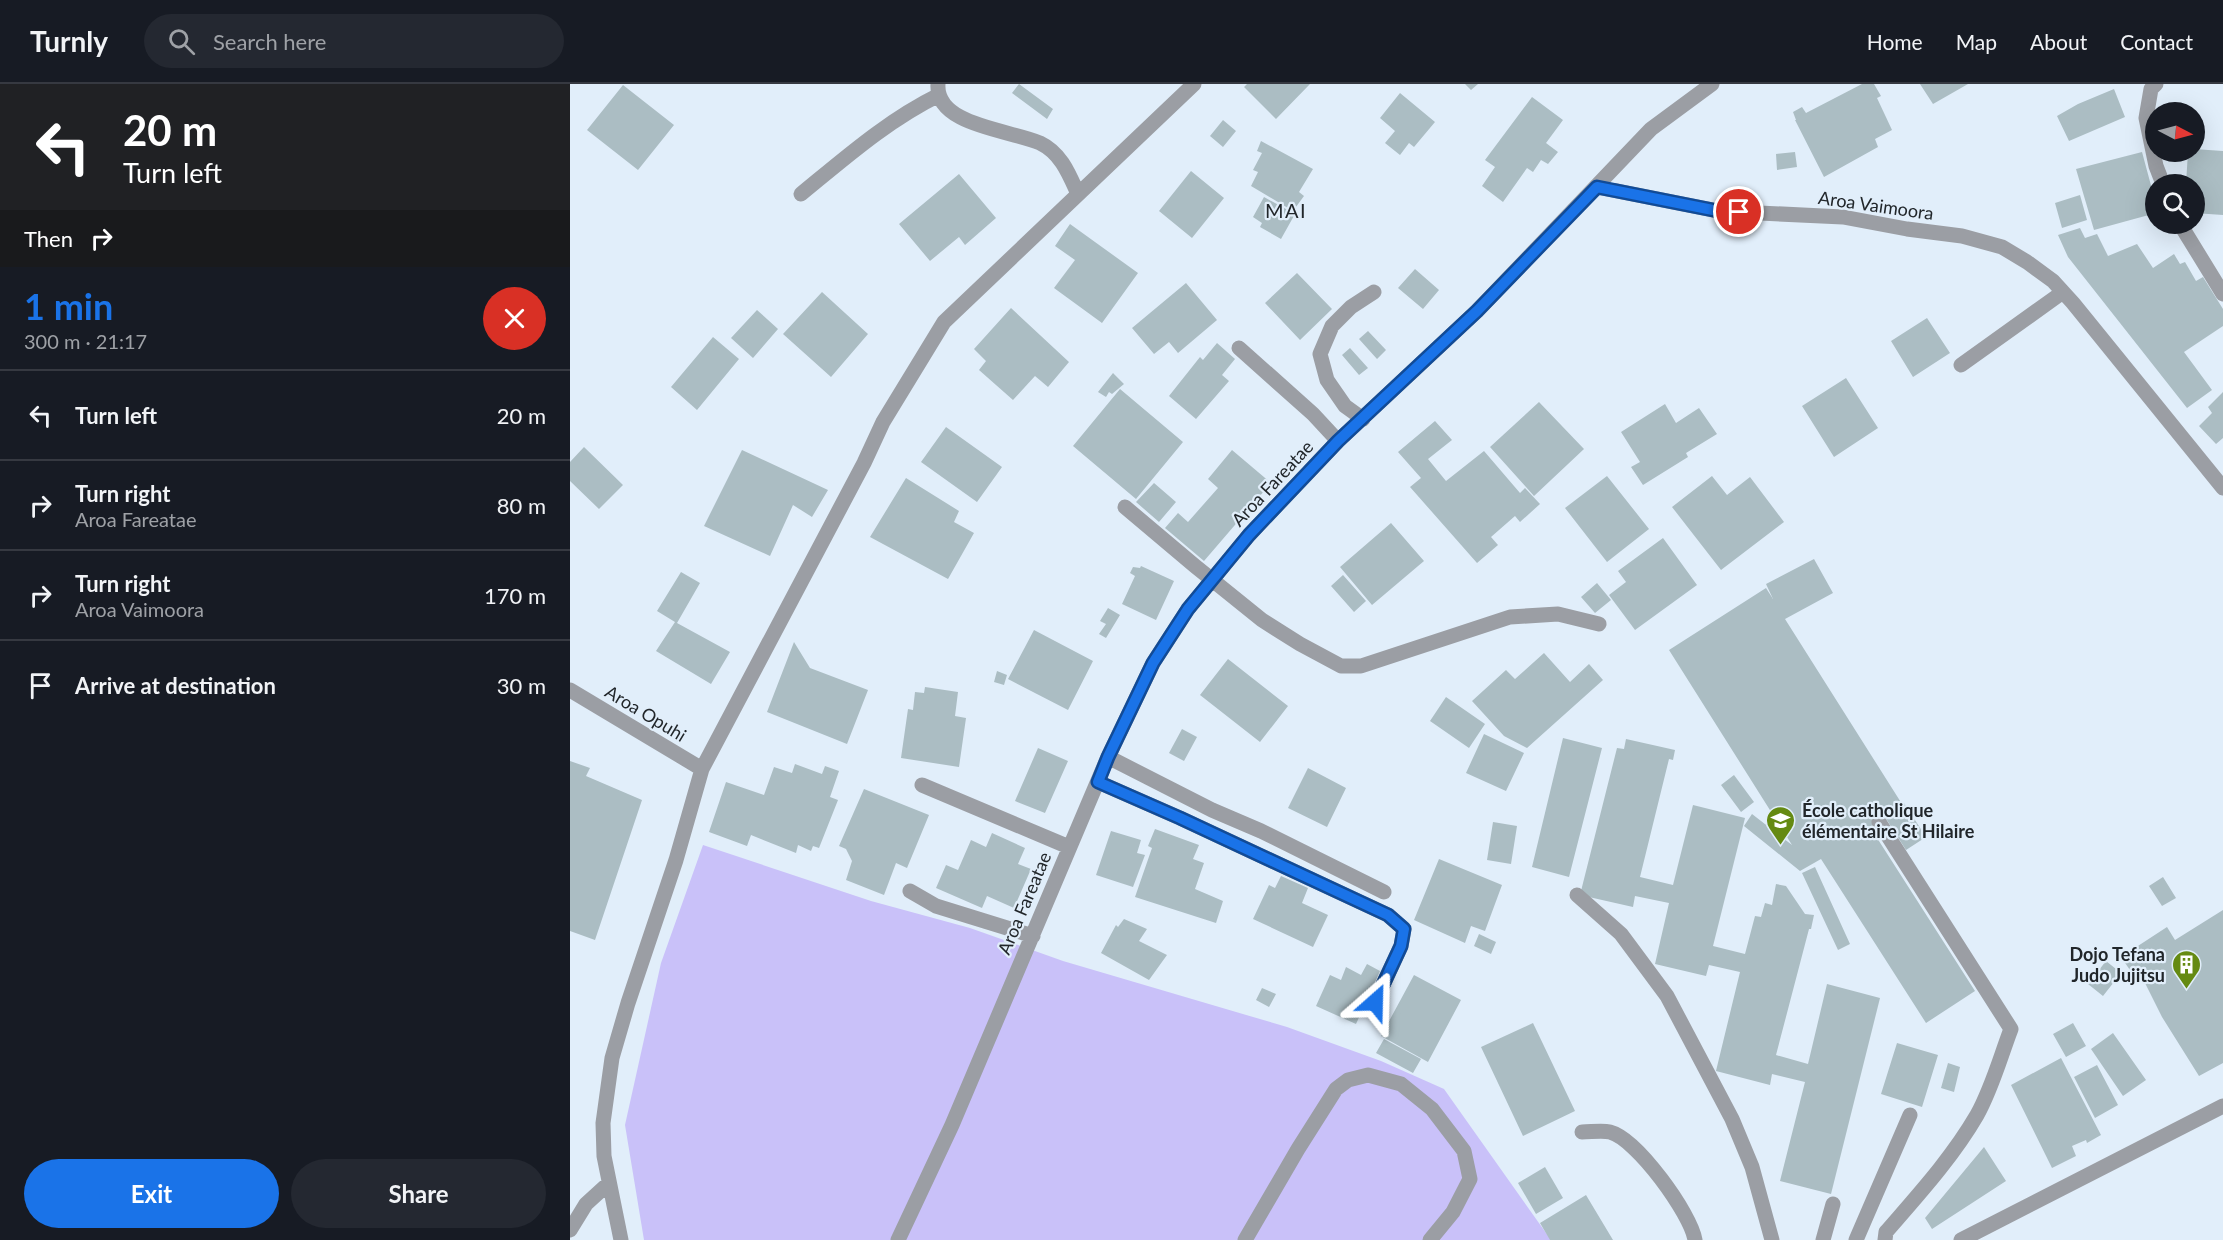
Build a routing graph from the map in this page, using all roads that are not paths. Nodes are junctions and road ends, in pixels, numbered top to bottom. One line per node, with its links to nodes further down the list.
1 (1194, 84): 8 (street)
2 (1712, 84): 6 (street, Aroa Fareatae)
3 (2156, 84): 5 (street)
4 (939, 89): 7 (street); 8 (street)
5 (2159, 174)
6 (1597, 187): 11 (street, Aroa Vaimoora); 15 (street, Aroa Fareatae)
7 (801, 194)
8 (1078, 194): 23 (street)
9 (2186, 234): 12 (street)
10 (1374, 292): 15 (street)
11 (2063, 292): 14 (street); 17 (street, Aroa Vaimoora)
12 (2223, 294)
13 (1239, 348): 16 (street)
14 (1961, 364)
15 (1363, 419): 16 (street, Aroa Fareatae)
16 (1338, 441): 19 (street, Aroa Fareatae)
17 (2223, 488)
18 (1125, 507): 19 (street)
19 (1211, 580): 20 (street); 22 (street, Aroa Fareatae)
20 (1599, 624)
21 (570, 690): 23 (street, Aroa Opuhi)
22 (1108, 757): 24 (street, Aroa Fareatae); 29 (street)
23 (702, 769): 36 (street)
24 (1098, 782): 27 (street, Aroa Fareatae); 32 (street)
25 (922, 785): 27 (street)
26 (1879, 822): 47 (street)
27 (1069, 847): 31 (street, Aroa Fareatae)
28 (910, 891): 31 (street)
29 (1384, 892)
30 (1577, 895): 44 (street)
31 (1033, 936): 40 (street, Aroa Fareatae)
32 (1375, 1002)
33 (2223, 1106): 48 (street)
34 (1910, 1115): 46 (street)
35 (1582, 1132): 43 (street)
36 (609, 1183): 38 (street); 39 (street)
37 (1833, 1204): 45 (street)
38 (570, 1230)
39 (621, 1240)
40 (898, 1240)
41 (1245, 1240): 42 (street)
42 (1430, 1240)
43 (1695, 1240)
44 (1772, 1240)
45 (1823, 1240)
46 (1856, 1240)
47 (1885, 1240)
48 (1961, 1240)

